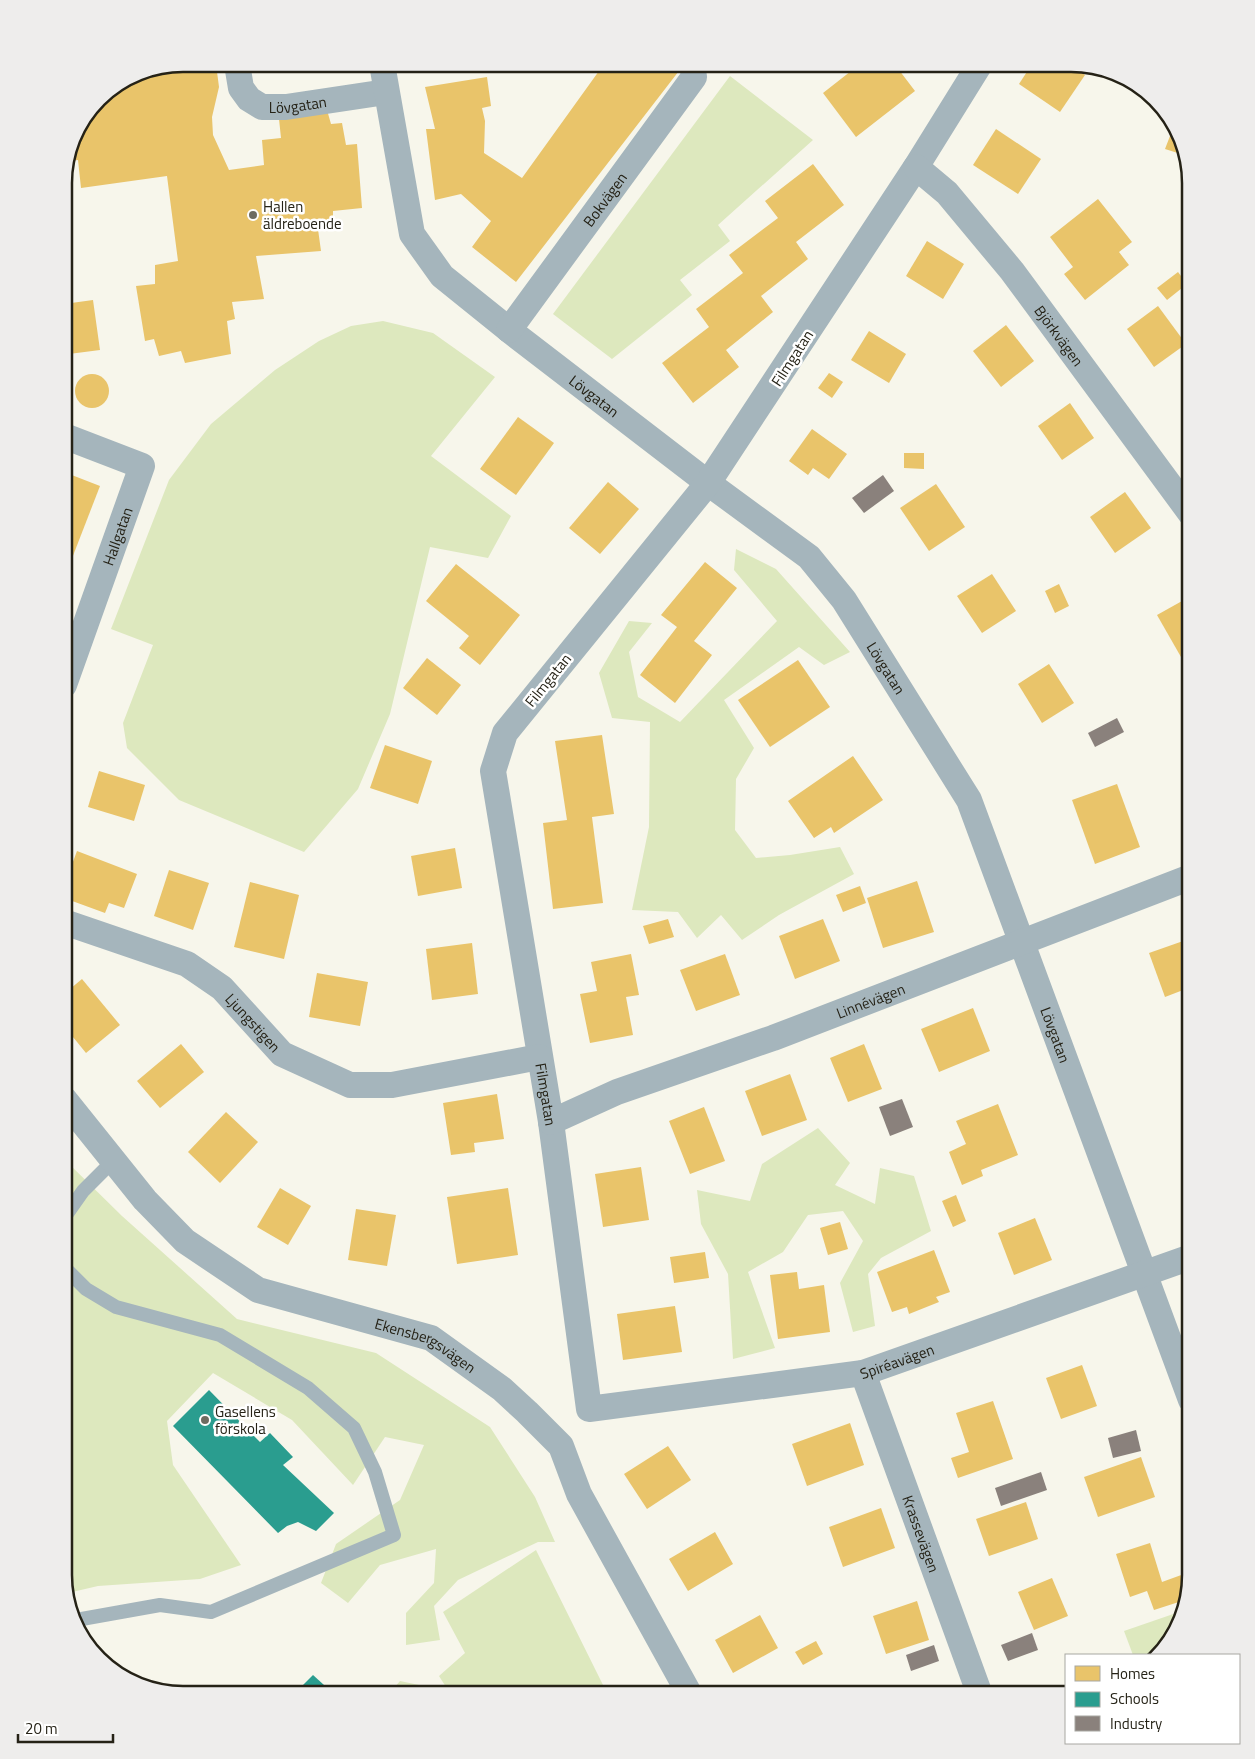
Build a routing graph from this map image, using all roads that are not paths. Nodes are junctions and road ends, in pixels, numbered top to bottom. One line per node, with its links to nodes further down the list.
1 (238, 73): 5 (street, Lövgatan)
2 (383, 73): 5 (street, Lövgatan)
3 (693, 73): 7 (street, Bokvägen)
4 (974, 73): 6 (street, Filmgatan)
5 (386, 92): 7 (street, Lövgatan)
6 (916, 167): 9 (street, Filmgatan); 10 (street, Björkvägen)
7 (508, 330): 9 (street, Lövgatan)
8 (73, 439): 11 (street, Hallgatan)
9 (708, 483): 14 (street, Lövgatan); 15 (street, Filmgatan)
10 (1182, 502)
11 (73, 661)
12 (1182, 880): 14 (street, Linnévägen)
13 (72, 925): 15 (street, Ljungstigen)
14 (1022, 941): 17 (street, Linnévägen); 21 (street, Lövgatan)
15 (540, 1057): 17 (street, Filmgatan)
16 (72, 1109): 18 (street, Ekensbergsvägen)
17 (551, 1122): 25 (street, Filmgatan)
18 (114, 1160): 19 (lane); 27 (street, Ekensbergsvägen)
19 (72, 1206)
20 (1182, 1260): 21 (street, Spiréavägen)
21 (1145, 1274): 23 (street, Spiréavägen); 24 (street, Lövgatan)
22 (72, 1276): 26 (lane)
23 (863, 1373): 25 (street, Spiréavägen); 28 (street, Krassevägen)
24 (1182, 1375)
25 (589, 1409)
26 (81, 1619)
27 (685, 1686)
28 (977, 1686)

